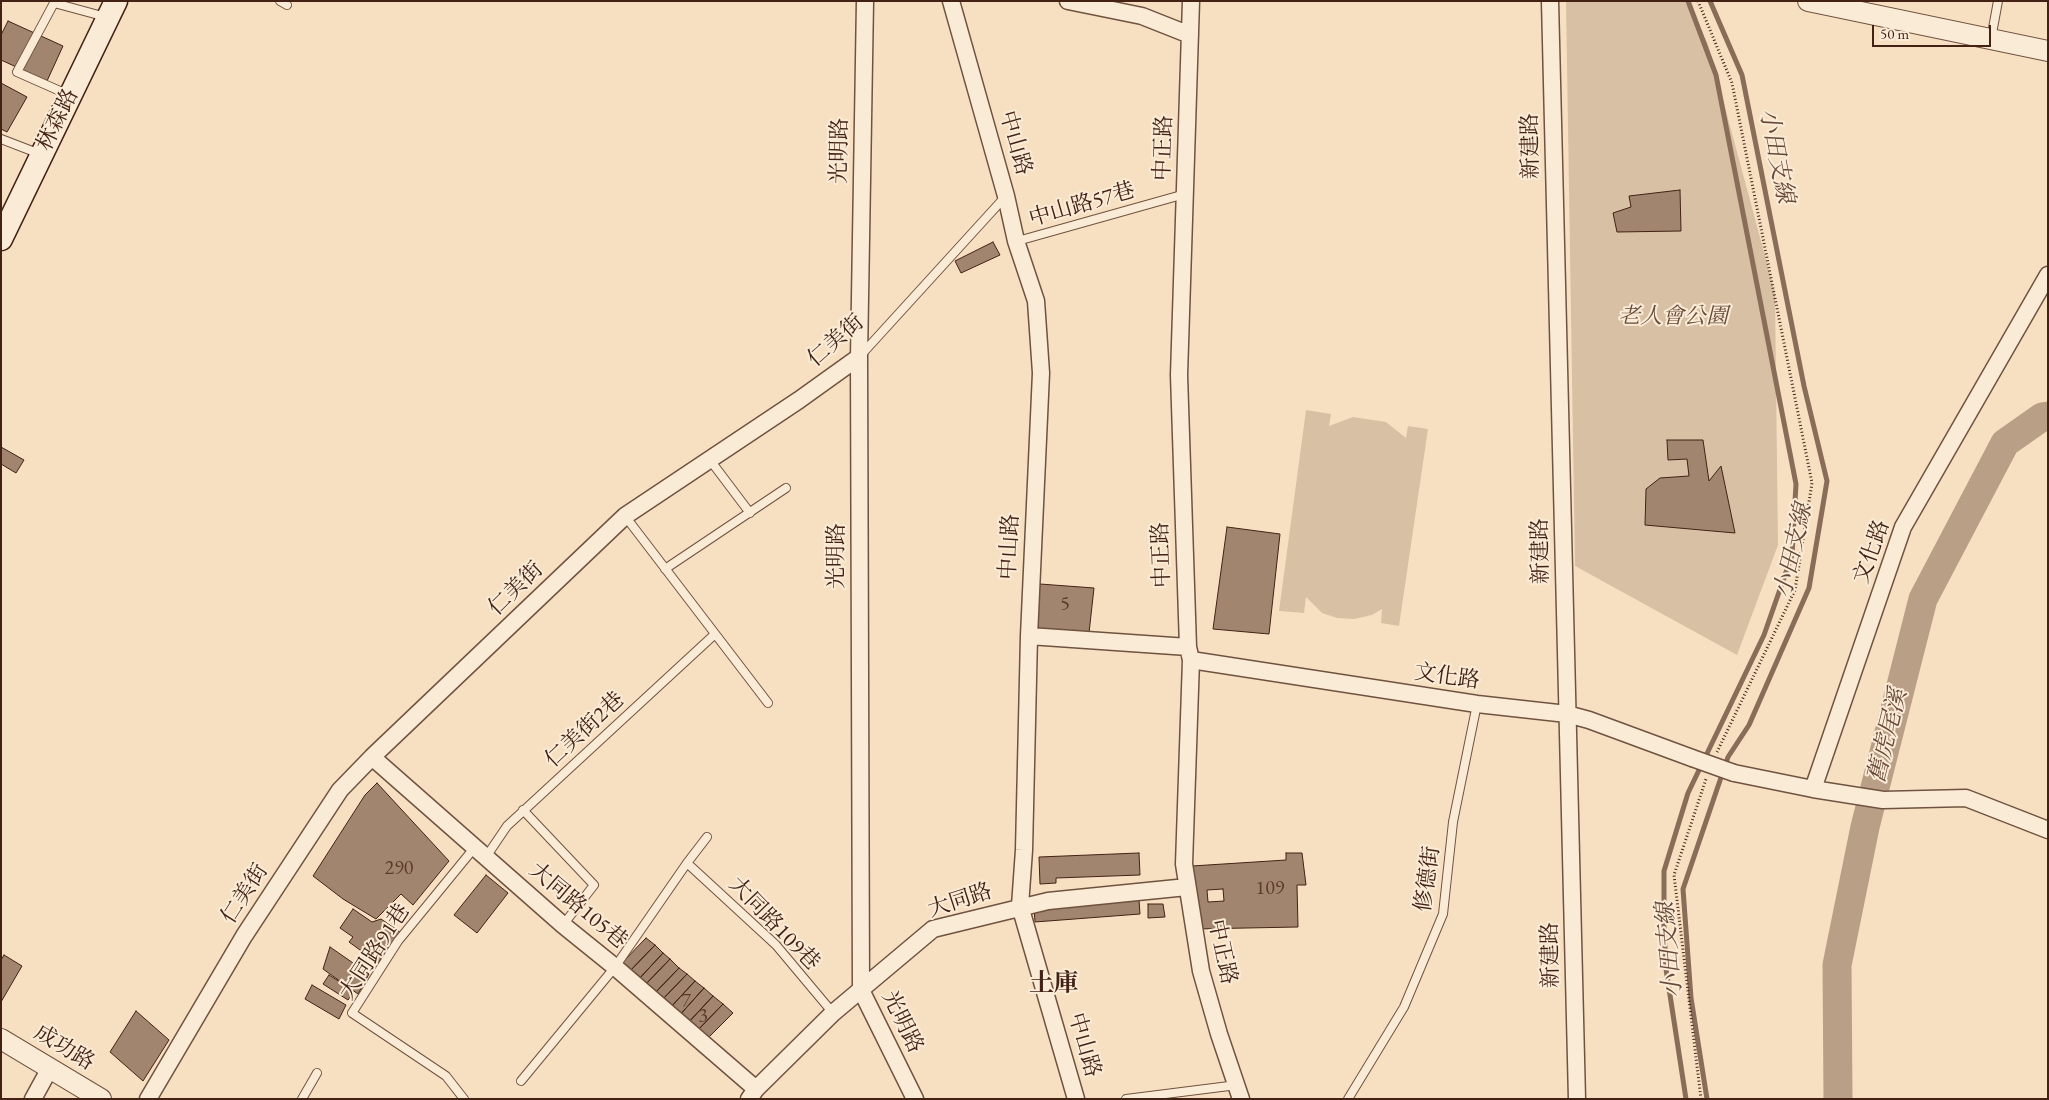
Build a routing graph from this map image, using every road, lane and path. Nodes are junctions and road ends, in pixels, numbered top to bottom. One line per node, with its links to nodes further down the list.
1 (865, 1): 21 (street, 光明路)
2 (951, 1): 17 (street, 中山路)
3 (1068, 1): 10 (street)
4 (1191, 1): 10 (street, 中正路)
5 (1550, 1): 32 (street, 新建路)
6 (1698, 1): 34 (path)
7 (1808, 1): 11 (street)
8 (1998, 1): 11 (lane)
9 (112, 10): 13 (main road, 林森路); 13 (lane)
10 (1190, 35): 16 (street, 中正路)
11 (1991, 40): 12 (street)
12 (2048, 52)
13 (70, 96): 15 (main road, 林森路)
14 (1, 139): 15 (lane)
15 (42, 155): 18 (main road, 林森路)
16 (1185, 194): 19 (lane, 中山路57巷); 29 (street, 中正路)
17 (1006, 196): 19 (street, 中山路); 21 (lane, 仁美街)
18 (1, 238)
19 (1014, 242): 28 (street, 中山路)
20 (2048, 275): 35 (street, 文化路)
21 (859, 357): 22 (street, 仁美街); 45 (street, 光明路)
22 (710, 460): 24 (lane); 25 (street, 仁美街)
23 (786, 488): 24 (lane)
24 (750, 513): 26 (lane)
25 (625, 516): 26 (lane); 33 (street, 仁美街)
26 (665, 569): 27 (lane)
27 (715, 634): 30 (lane); 36 (lane, 仁美街2巷)
28 (1029, 636): 29 (street, 文化路); 42 (street, 中山路)
29 (1189, 654): 31 (street, 文化路); 41 (street, 中正路)
30 (768, 704)
31 (1477, 704): 32 (street, 文化路); 61 (lane, 修德街)
32 (1567, 714): 34 (street, 文化路, bridge); 62 (street, 新建路)
33 (372, 757): 39 (street, 大同路105巷); 55 (street, 仁美街)
34 (1711, 765): 35 (street, 文化路, bridge); 63 (path)
35 (1814, 789): 37 (street)
36 (523, 810): 39 (lane, 仁美街2巷); 43 (lane)
37 (2048, 830)
38 (707, 837): 40 (lane)
39 (480, 852): 43 (street, 大同路105巷); 57 (lane, 大同路91巷)
40 (687, 862): 44 (lane); 46 (lane, 大同路109巷)
41 (1187, 887): 42 (street, 大同路); 51 (street, 中正路)
42 (1020, 906): 45 (street, 大同路); 59 (street, 中山路)
43 (563, 925): 44 (street, 大同路105巷)
44 (615, 967): 50 (lane); 52 (street, 大同路105巷)
45 (861, 990): 46 (street, 大同路); 58 (street, 光明路)
46 (833, 1013): 52 (street, 大同路)
47 (1, 1039): 48 (street, 成功路)
48 (50, 1068): 53 (street); 54 (street, 成功路)
49 (318, 1073): 56 (lane)
50 (521, 1081)
51 (1239, 1092): 60 (lane)
52 (753, 1094)
53 (33, 1099)
54 (101, 1099)
55 (148, 1099)
56 (302, 1099)
57 (464, 1099)
58 (915, 1099)
59 (1076, 1099)
60 (1126, 1099)
61 (1348, 1099)
62 (1577, 1099)
63 (1701, 1099)

